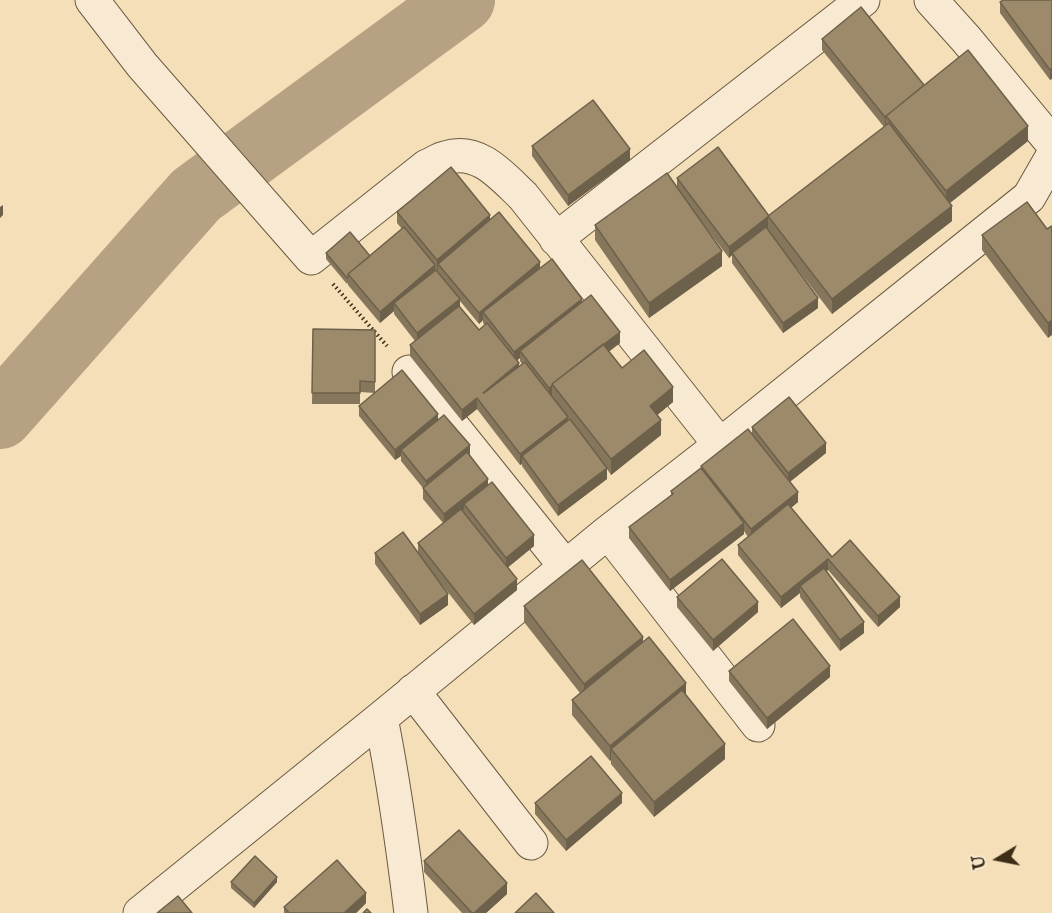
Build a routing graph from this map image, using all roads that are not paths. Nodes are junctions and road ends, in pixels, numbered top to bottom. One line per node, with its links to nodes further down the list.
1 (92, 0): 6 (street)
2 (863, 0): 6 (street)
3 (931, 0): 4 (street)
4 (1052, 143)
5 (1052, 157): 8 (street)
6 (556, 239): 8 (street)
7 (409, 372): 10 (street)
8 (720, 446): 9 (street)
9 (608, 532): 10 (street); 13 (street)
10 (565, 566): 11 (street)
11 (413, 691): 12 (street); 14 (street)
12 (381, 718): 15 (street); 16 (street)
13 (758, 725)
14 (531, 843)
15 (140, 913)
16 (411, 913)

